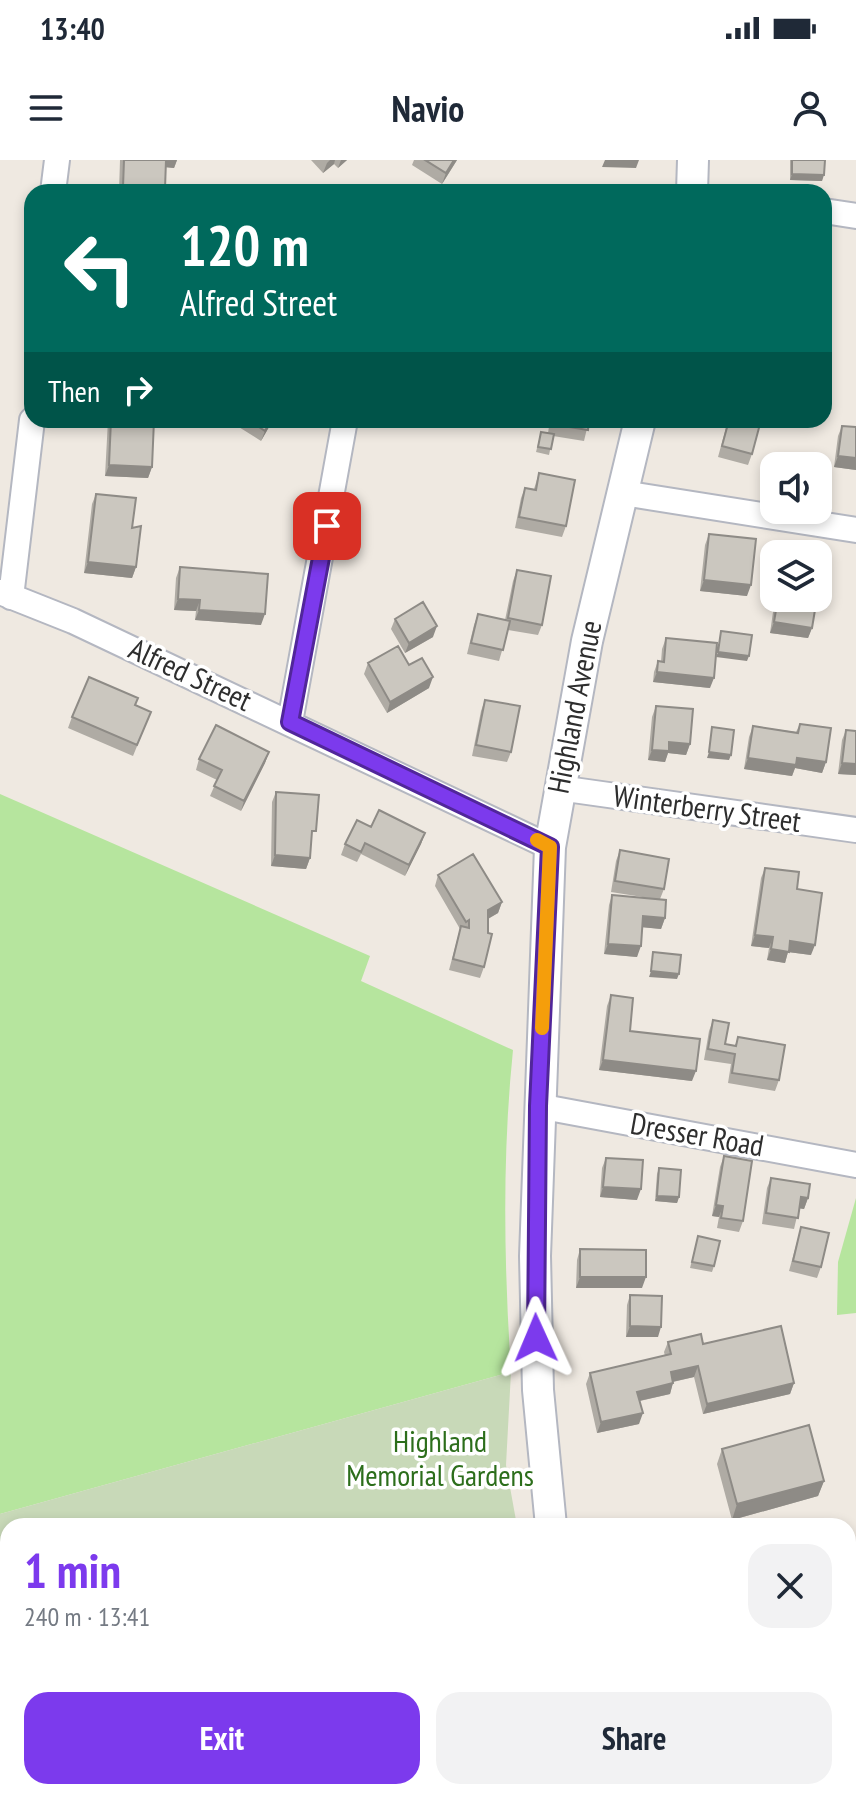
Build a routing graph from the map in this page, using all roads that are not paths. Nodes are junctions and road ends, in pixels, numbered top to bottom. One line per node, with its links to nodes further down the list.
1 (57, 160): 3 (street)
2 (693, 160): 4 (street)
3 (54, 184)
4 (692, 184)
5 (832, 212): 6 (street)
6 (856, 216)
7 (31, 428): 12 (street)
8 (344, 428): 13 (street)
9 (638, 428): 10 (street, Highland Avenue)
10 (623, 493): 11 (street); 14 (street, Highland Avenue)
11 (856, 530)
12 (5, 594): 13 (street, Alfred Street)
13 (290, 722): 16 (street, Alfred Street)
14 (559, 788): 15 (street, Winterberry Street); 16 (street, Highland Avenue)
15 (856, 830)
16 (550, 847): 17 (street, Highland Avenue)
17 (538, 1106): 18 (street, Dresser Road); 19 (street, Highland Avenue)
18 (856, 1165)
19 (550, 1518)

